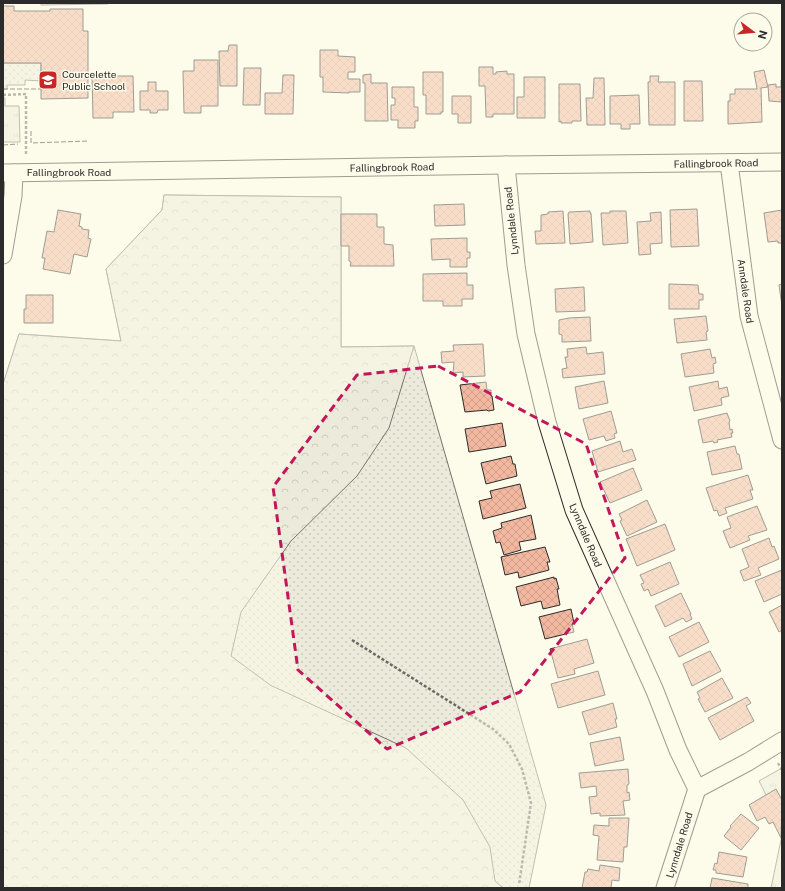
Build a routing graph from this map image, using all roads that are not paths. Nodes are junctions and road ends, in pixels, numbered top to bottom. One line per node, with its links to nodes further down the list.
1 (782, 162): 2 (street, Fallingbrook Road)
2 (730, 163): 3 (street, Fallingbrook Road); 6 (street, Anndale Road)
3 (506, 165): 4 (street, Fallingbrook Road); 8 (street, Lynndale Road)
4 (9, 173): 5 (street)
5 (3, 255)
6 (782, 440)
7 (782, 740): 8 (street)
8 (697, 789): 9 (street, Lynndale Road)
9 (666, 888)

